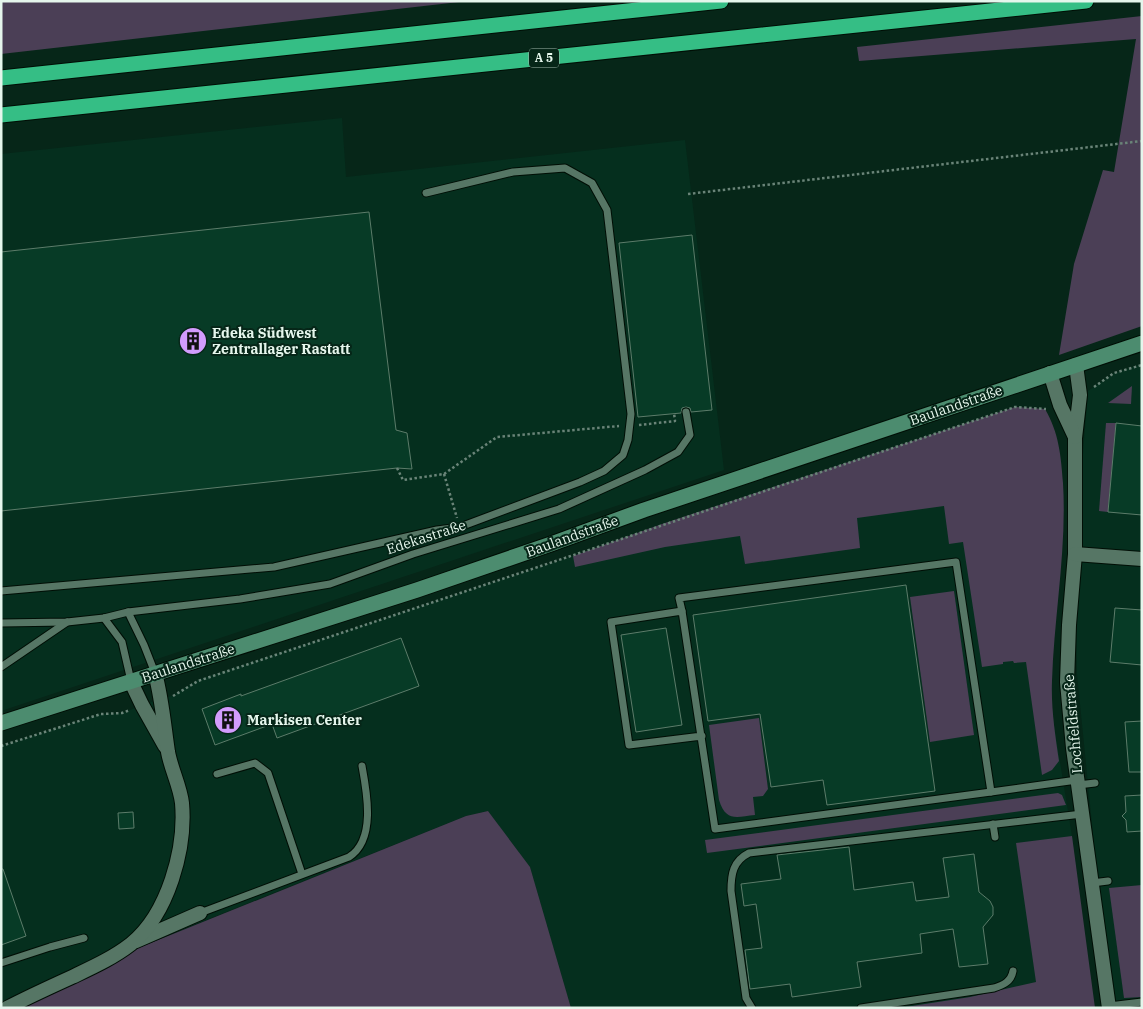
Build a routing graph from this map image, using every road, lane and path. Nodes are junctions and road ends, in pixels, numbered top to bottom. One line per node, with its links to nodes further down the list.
1 (721, 1): 3 (highway)
2 (1086, 1): 4 (highway, A 5)
3 (1, 78)
4 (1, 115)
5 (1142, 141): 7 (path)
6 (426, 194): 16 (lane)
7 (688, 194)
8 (1142, 343): 9 (street, Baulandstraße)
9 (1076, 365): 11 (street, Baulandstraße); 12 (street, Lochfeldstraße)
10 (1142, 365): 12 (path)
11 (1050, 373): 13 (street, Lochfeldstraße); 30 (street, Baulandstraße)
12 (1080, 395): 17 (street, Lochfeldstraße)
13 (1060, 405): 17 (street, Lochfeldstraße); 32 (path)
14 (686, 412): 25 (lane, Edekastraße)
15 (674, 414): 16 (path)
16 (630, 425): 19 (path); 20 (lane)
17 (1075, 438): 21 (street, Lochfeldstraße)
18 (396, 468): 19 (path)
19 (444, 474): 20 (path)
20 (460, 527): 23 (lane)
21 (1075, 554): 22 (street); 40 (street, Lochfeldstraße)
22 (1142, 559)
23 (1, 591)
24 (682, 611): 35 (lane); 35 (lane); 42 (lane)
25 (128, 612): 26 (lane, Edekastraße); 30 (lane)
26 (104, 618): 27 (lane, Edekastraße); 31 (lane)
27 (67, 622): 28 (lane, Edekastraße); 29 (lane)
28 (1, 623)
29 (1, 667)
30 (155, 674): 31 (street, Baulandstraße); 37 (street)
31 (131, 682): 34 (street, Baulandstraße); 37 (street)
32 (172, 696)
33 (130, 710): 36 (path)
34 (1, 723)
35 (702, 736): 42 (lane)
36 (1, 746)
37 (169, 753): 51 (street)
38 (362, 766): 46 (lane)
39 (217, 774): 46 (lane)
40 (1078, 783): 41 (lane); 42 (lane); 43 (street, Lochfeldstraße)
41 (1095, 783)
42 (991, 792)
43 (1082, 814): 44 (lane); 48 (street, Lochfeldstraße)
44 (993, 824): 45 (lane); 57 (lane)
45 (995, 837)
46 (302, 874): 49 (lane)
47 (1108, 881): 48 (lane)
48 (1092, 883): 55 (street, Lochfeldstraße)
49 (200, 912): 51 (street)
50 (84, 938): 52 (lane)
51 (133, 943): 56 (street)
52 (1, 964)
53 (1013, 972): 58 (lane)
54 (1142, 1002): 55 (lane)
55 (1109, 1007)
56 (7, 1008)
57 (752, 1008)
58 (861, 1008)

